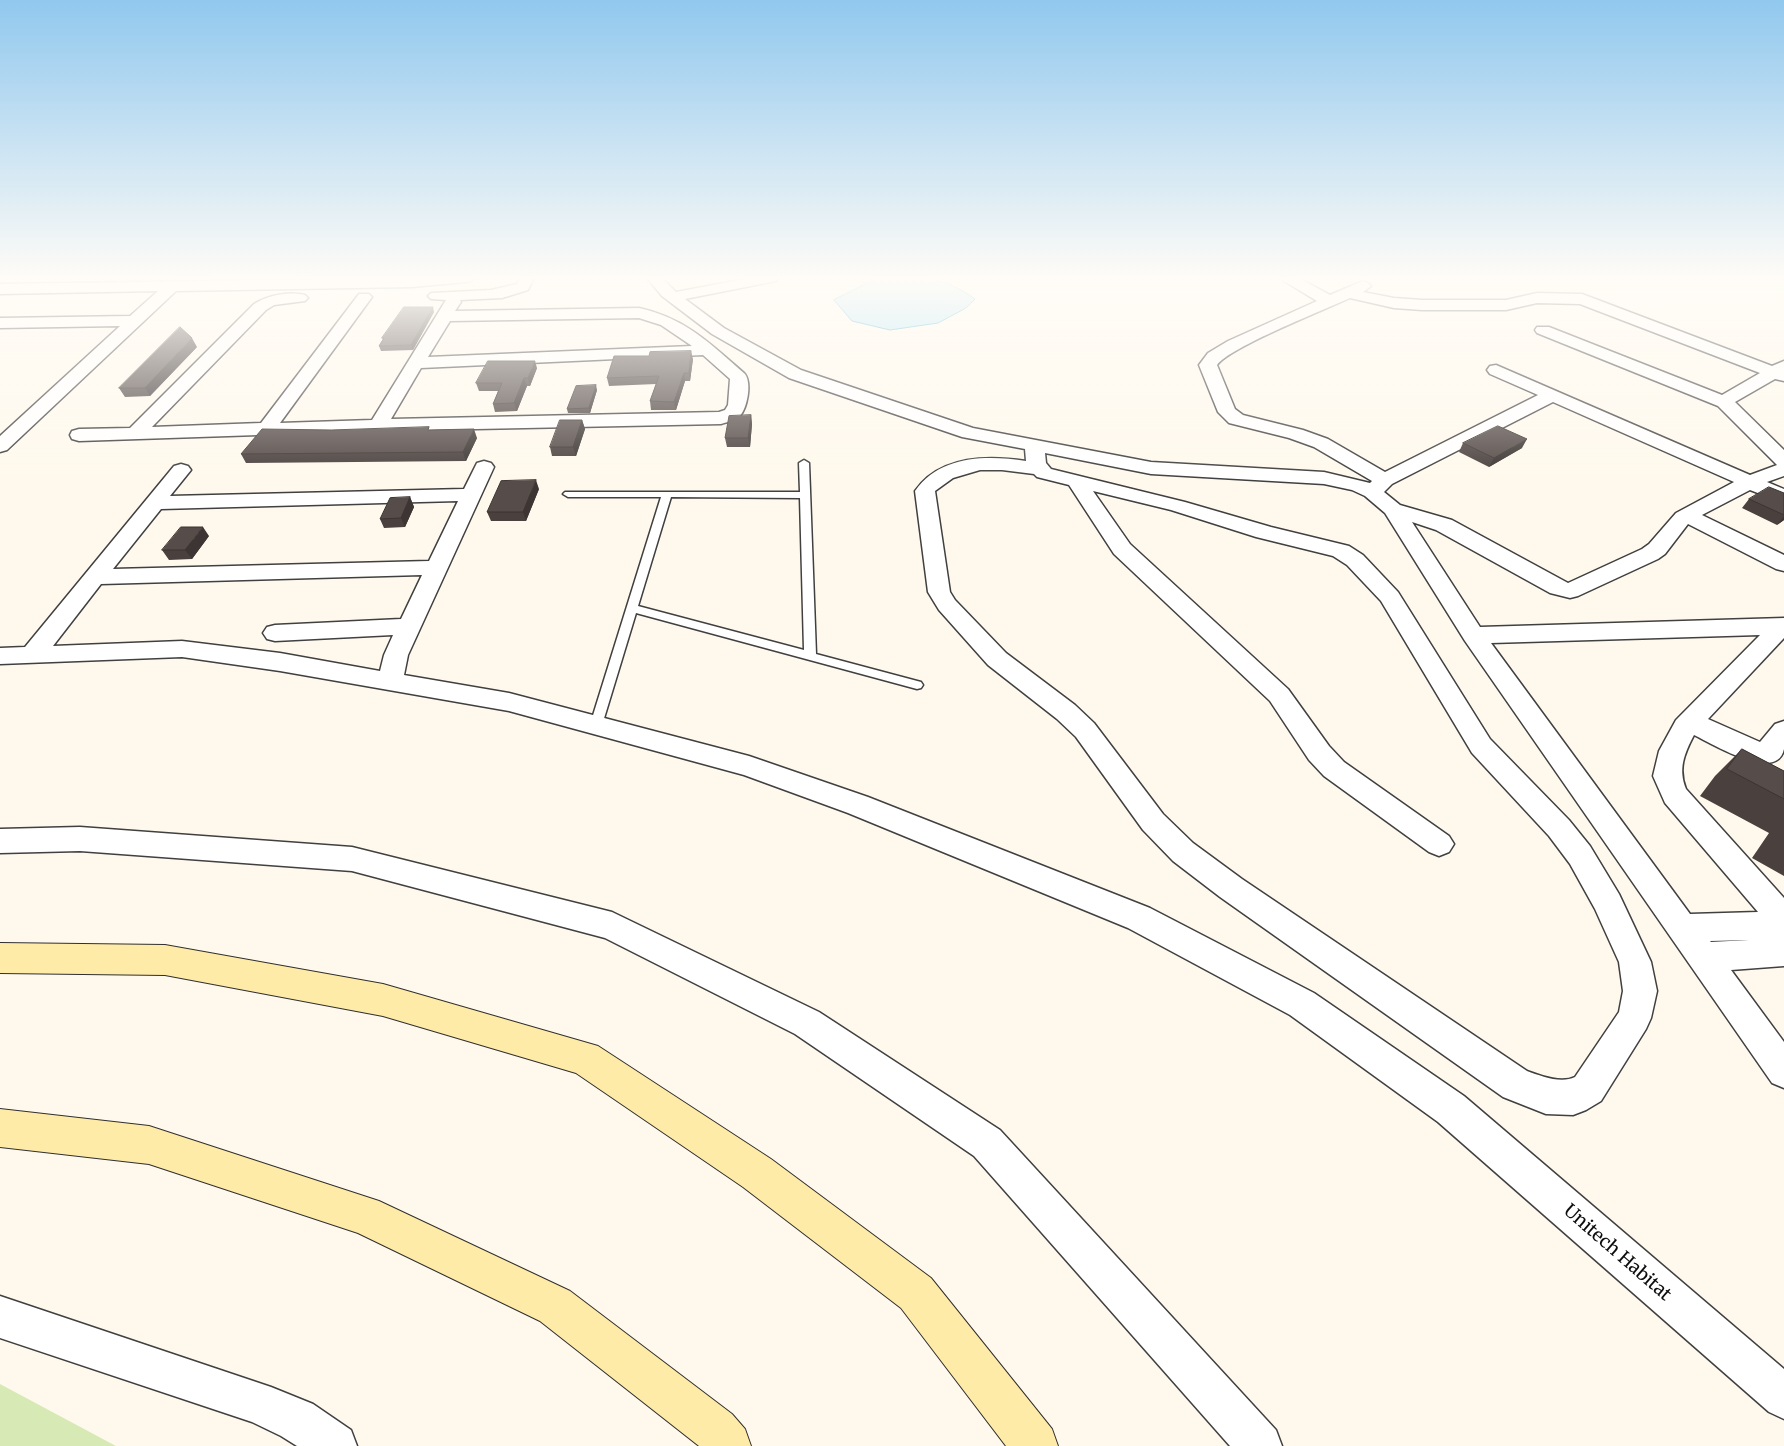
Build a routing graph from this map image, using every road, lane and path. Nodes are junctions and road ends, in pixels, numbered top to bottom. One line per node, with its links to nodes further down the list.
1 (108, 345): 20 (street)
2 (222, 345): 18 (street)
3 (328, 345): 17 (street)
4 (426, 345): 11 (street)
5 (701, 345): 10 (street)
6 (744, 345): 21 (street)
7 (1233, 345): 29 (street)
8 (1582, 345): 15 (street)
9 (1709, 345): 13 (street)
10 (707, 350): 11 (street); 16 (street)
11 (416, 363): 16 (street)
12 (1496, 370): 14 (street)
13 (1781, 372): 15 (street)
14 (1553, 395): 28 (street); 29 (street)
15 (1724, 402): 22 (street)
16 (378, 425): 17 (street)
17 (266, 429): 18 (street)
18 (135, 433): 19 (street)
19 (79, 435)
20 (1, 444)
21 (1036, 457): 27 (street); 27 (street); 29 (street)
22 (1784, 461)
23 (804, 463): 33 (lane)
24 (484, 467): 32 (street)
25 (1784, 469): 28 (street)
26 (181, 470): 35 (street)
27 (1076, 481): 55 (street)
28 (1751, 482): 34 (street); 36 (street)
29 (1383, 493): 36 (street); 44 (street)
30 (568, 494): 31 (lane)
31 (667, 494): 33 (lane); 40 (lane)
32 (471, 495): 35 (street); 38 (street)
33 (805, 495): 48 (lane)
34 (1784, 497)
35 (155, 503): 39 (street)
36 (1686, 515): 37 (street)
37 (1784, 564)
38 (437, 568): 39 (street); 41 (street)
39 (95, 578): 46 (street)
40 (632, 608): 48 (lane); 52 (lane)
41 (410, 626): 43 (street); 49 (street)
42 (1783, 626): 44 (street); 45 (street)
43 (275, 633)
44 (1473, 635): 58 (street)
45 (1773, 651): 51 (street)
46 (32, 655): 47 (street, Unitech Habitat); 49 (street, Unitech Habitat)
47 (0, 656)
48 (810, 656): 50 (lane)
49 (390, 680): 52 (street, Unitech Habitat)
50 (917, 685)
51 (1690, 722): 53 (street); 56 (street)
52 (596, 725): 65 (street, Unitech Habitat)
53 (1784, 731)
54 (0, 841): 69 (street)
55 (1439, 844)
56 (1784, 920)
57 (1784, 925): 58 (street)
58 (1682, 928): 60 (street)
59 (1784, 952): 60 (street)
60 (1702, 957): 62 (street)
61 (0, 958): 68 (main road)
62 (1784, 1071)
63 (0, 1128): 67 (main road)
64 (0, 1317): 66 (street)
65 (1784, 1397)
66 (335, 1446)
67 (728, 1446)
68 (1035, 1446)
69 (1260, 1446)

